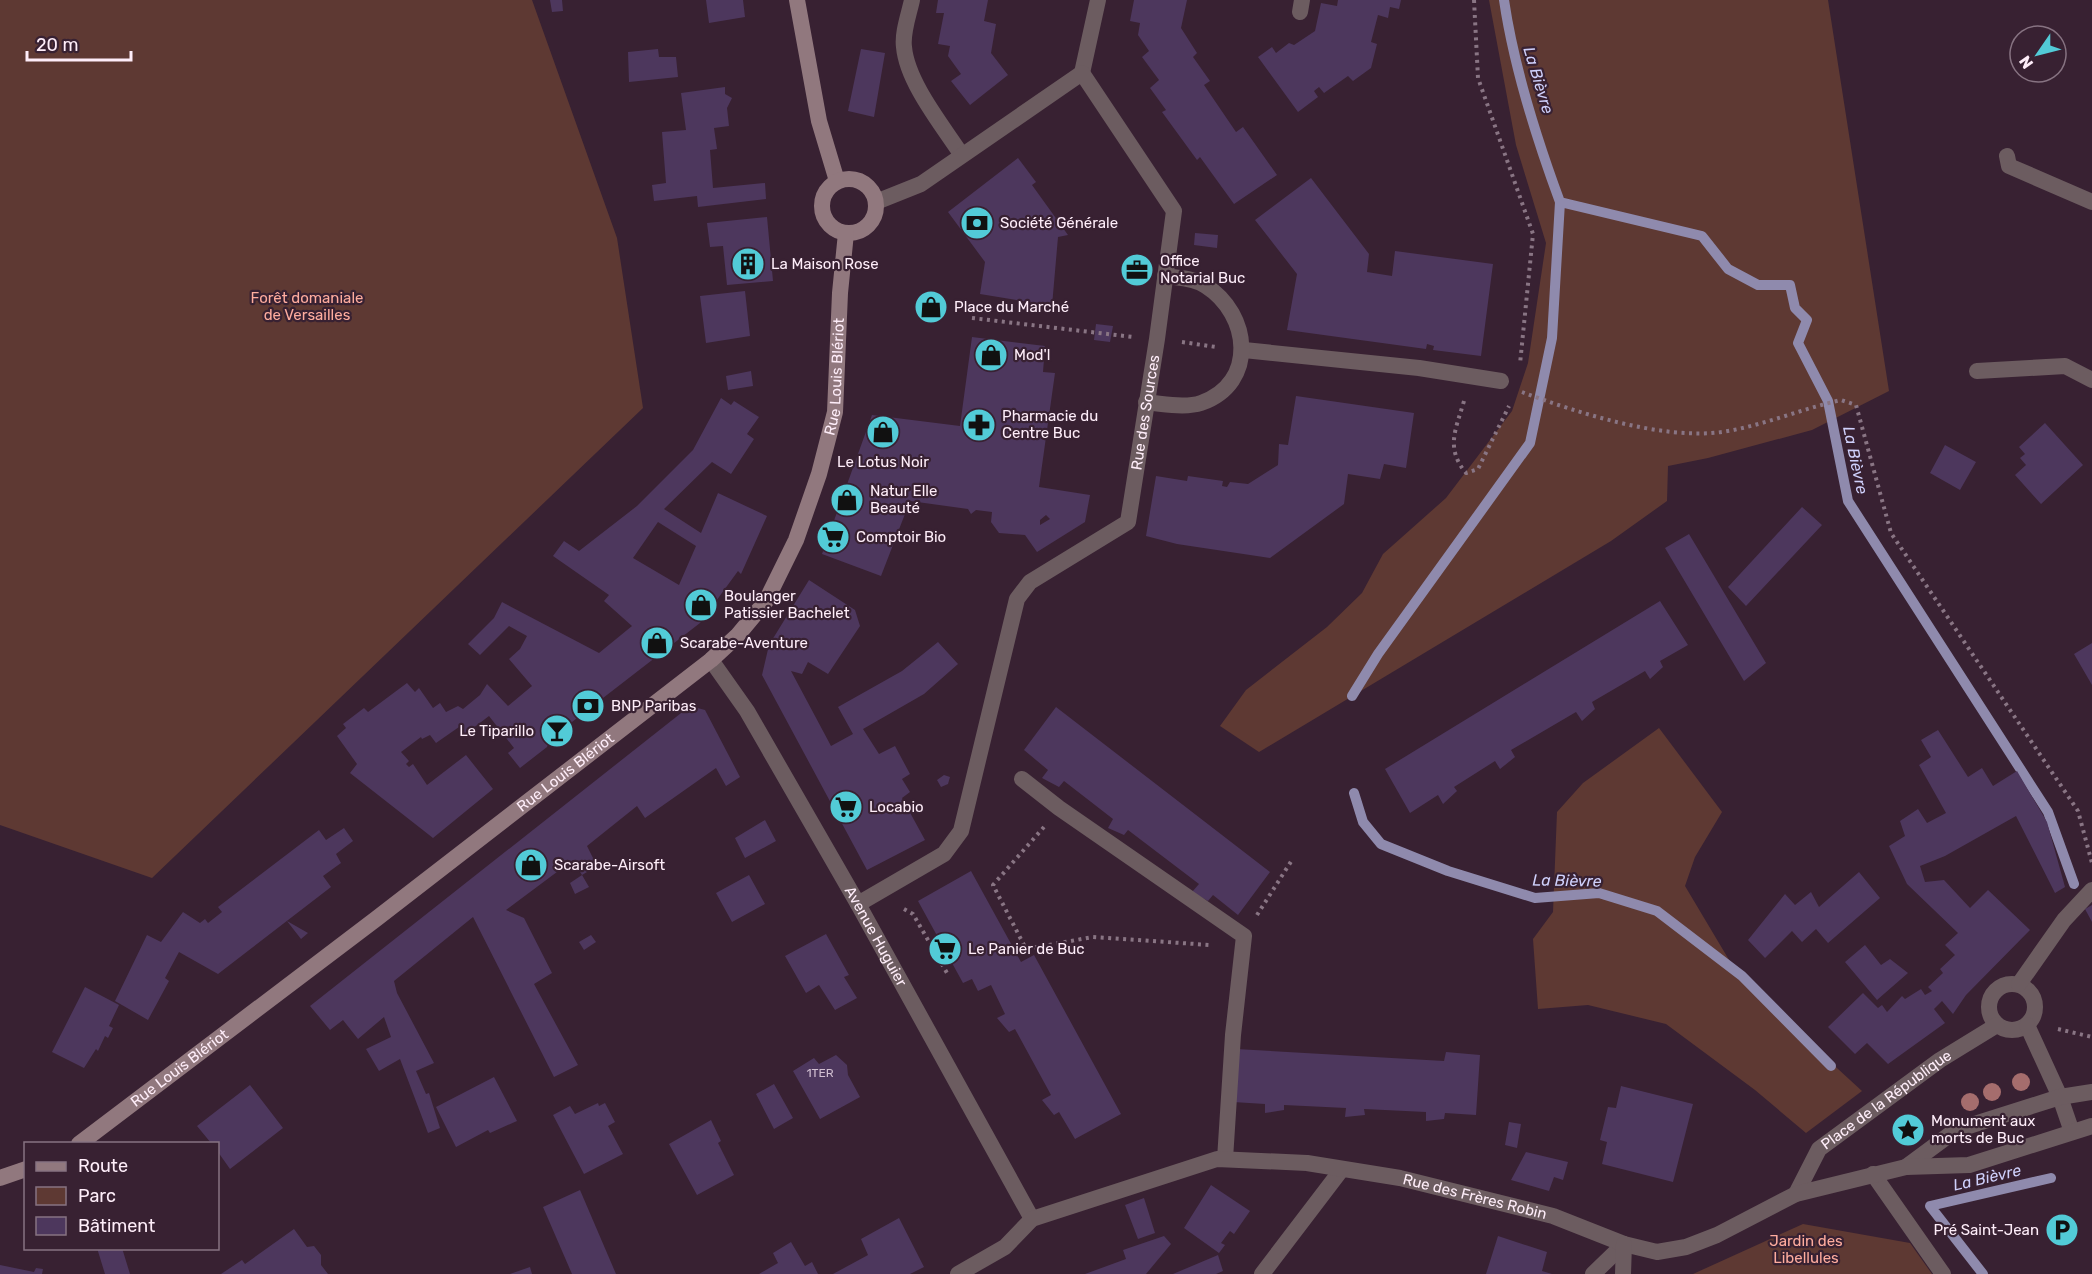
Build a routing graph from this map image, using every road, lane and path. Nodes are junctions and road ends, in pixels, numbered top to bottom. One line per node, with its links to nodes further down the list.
1 (797, 0): 8 (main road)
2 (912, 0): 6 (street)
3 (1098, 0): 5 (street)
4 (1474, 0): 16 (path)
5 (1082, 72): 6 (street); 12 (street, Rue des Sources)
6 (962, 154): 9 (street)
7 (2007, 156): 10 (street)
8 (837, 181): 9 (main road); 11 (main road)
9 (876, 202): 11 (main road)
10 (2092, 202)
11 (846, 233): 24 (main road, Rue Louis Blériot)
12 (1165, 276): 14 (street, Rue des Sources); 15 (street)
13 (972, 318): 14 (path)
14 (1157, 339): 15 (path); 23 (street, Rue des Sources)
15 (1244, 350): 18 (street); 23 (street)
16 (1520, 368)
17 (1977, 371): 19 (street)
18 (1470, 376): 20 (street); 22 (path)
19 (2092, 380)
20 (1501, 381)
21 (1523, 392): 28 (path)
22 (1512, 400)
23 (1146, 402): 30 (street, Rue des Sources)
24 (711, 660): 31 (street, Avenue Huguier); 42 (main road, Rue Louis Blériot)
25 (1022, 779): 26 (street)
26 (1059, 808): 32 (street); 32 (path)
27 (1292, 860): 32 (path)
28 (2092, 863)
29 (2092, 890): 34 (street)
30 (878, 893): 31 (street, Rue des Sources); 33 (path)
31 (858, 904): 50 (street, Avenue Huguier)
32 (1244, 944): 43 (street)
33 (947, 973)
34 (2019, 984): 35 (street); 36 (street)
35 (2030, 1022): 36 (street); 37 (path); 39 (street)
36 (1997, 1024): 49 (street, Place de la République)
37 (2092, 1037)
38 (2092, 1092): 39 (street, Rue des Frères Robin)
39 (2060, 1097): 41 (street); 44 (street, Rue des Frères Robin)
40 (2092, 1126): 41 (street, Rue des Frères Robin)
41 (2072, 1132): 44 (street, Rue des Frères Robin)
42 (80, 1142)
43 (1226, 1159): 45 (street, Rue des Frères Robin); 50 (street, Rue des Frères Robin)
44 (1906, 1167): 47 (street, Rue des Frères Robin)
45 (1342, 1169): 51 (street, Rue des Frères Robin); 53 (street)
46 (24, 1170): 48 (main road)
47 (1873, 1174): 49 (street, Rue des Frères Robin); 56 (street)
48 (0, 1178)
49 (1796, 1194): 51 (street, Rue des Frères Robin)
50 (1032, 1219): 52 (street)
51 (1624, 1244): 54 (street); 55 (street)
52 (958, 1274)
53 (1262, 1274)
54 (1593, 1274)
55 (1623, 1274)
56 (1943, 1274)

